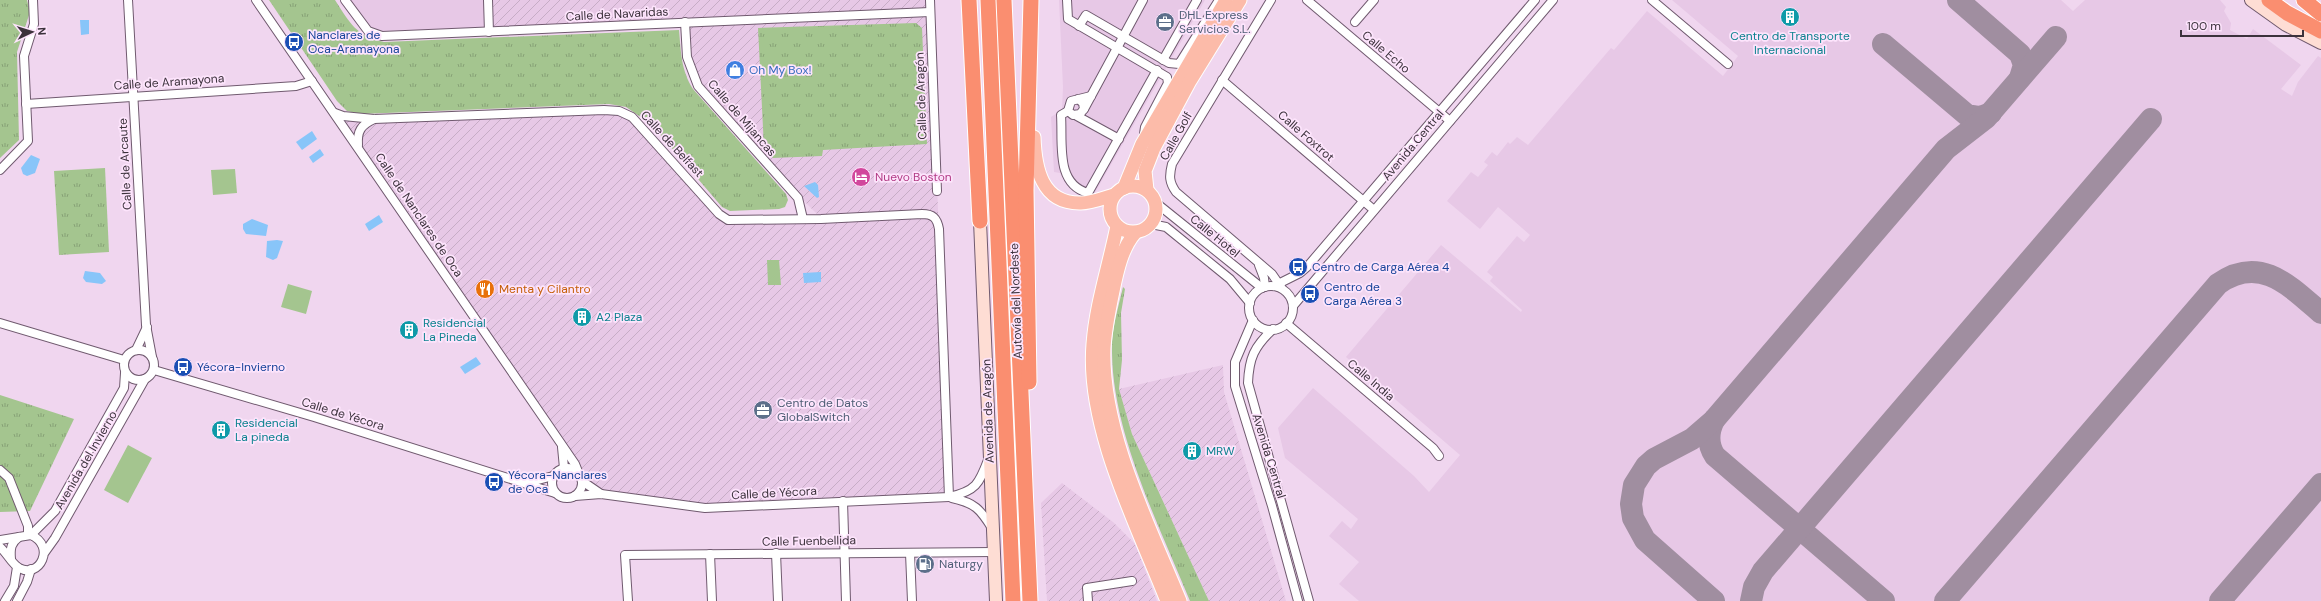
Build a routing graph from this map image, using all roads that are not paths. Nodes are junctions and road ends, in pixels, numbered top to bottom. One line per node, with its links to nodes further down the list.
1 (33, 0): 48 (street)
2 (128, 0): 45 (street, Calle de Arcaute)
3 (256, 0): 44 (street, Calle de Nanclares de Oca)
4 (345, 0): 35 (street, Calle de Navaridas)
5 (488, 0): 35 (street)
6 (930, 0): 28 (street, Calle de Aragón)
7 (969, 0): 68 (highway)
8 (973, 0): 68 (highway)
9 (988, 0): 123 (highway, Autovía del Nordeste)
10 (1004, 0): 59 (highway, Autovía del Nordeste)
11 (1031, 0): 39 (highway)
12 (1067, 0): 33 (street)
13 (1143, 0): 36 (street)
14 (1196, 0): 40 (street)
15 (1219, 0): 40 (street)
16 (1226, 0): 57 (main road)
17 (1240, 0): 61 (main road)
18 (1271, 0): 43 (street, Calle Golf)
19 (1307, 0): 51 (street, Calle Echo)
20 (1374, 0): 31 (street)
21 (1535, 0): 51 (street, Avenida Central)
22 (1553, 0): 55 (street, Avenida Central)
23 (1652, 0): 41 (street)
24 (2251, 0): 37 (street)
25 (2269, 0): 34 (highway)
26 (2282, 0): 32 (highway)
27 (2304, 0): 29 (highway)
28 (930, 12): 30 (street, Calle de Navaridas); 62 (street, Calle de Aragón)
29 (2321, 14)
30 (685, 22): 35 (street, Calle de Navaridas); 67 (street, Calle de Mijancas)
31 (1355, 22)
32 (2321, 23)
33 (1080, 26): 36 (street); 38 (street)
34 (2321, 31)
35 (489, 32)
36 (1123, 37): 38 (street); 40 (street)
37 (2321, 43)
38 (1118, 48): 42 (street); 46 (street)
39 (1030, 57): 63 (main road); 103 (highway)
40 (1163, 60)
41 (1728, 64)
42 (1157, 70): 56 (street); 57 (street)
43 (1222, 80): 64 (street, Calle Foxtrot); 72 (street, Calle Golf)
44 (312, 81): 45 (street, Calle de Aramayona); 52 (street, Calle de Nanclares de Oca)
45 (133, 96): 48 (street, Calle de Aramayona); 80 (street, Calle de Arcaute)
46 (1091, 96): 47 (street); 49 (street)
47 (1078, 99): 49 (street); 50 (street)
48 (26, 104): 60 (street)
49 (1084, 109): 53 (street)
50 (1068, 110): 53 (street); 56 (street)
51 (1439, 112): 55 (street, Calle Echo); 64 (street, Avenida Central)
52 (335, 113): 54 (street, Calle de Belfast); 58 (street, Calle de Nanclares de Oca)
53 (1077, 116): 56 (street)
54 (374, 119): 58 (street); 67 (street, Calle de Belfast)
55 (1450, 121): 66 (street, Avenida Central)
56 (1119, 139)
57 (1142, 144): 63 (main road)
58 (358, 145): 88 (street, Calle de Nanclares de Oca)
59 (1010, 159): 103 (highway); 124 (highway, Autovía del Nordeste)
60 (0, 170)
61 (1147, 190): 63 (main road); 65 (main road)
62 (937, 191)
63 (1119, 192): 70 (main road)
64 (1363, 201): 66 (street, Calle Foxtrot); 73 (street, Avenida Central)
65 (1155, 202): 69 (main road); 74 (street, Calle Hotel)
66 (1374, 210): 76 (street, Avenida Central)
67 (804, 219): 99 (street, Calle de Belfast)
68 (980, 221): 90 (street, Avenida de Aragón)
69 (1151, 224): 71 (main road); 75 (street, Calle Hotel)
70 (1117, 226): 71 (main road); 127 (main road)
71 (1135, 232): 128 (main road)
72 (1258, 264): 73 (street, Calle Golf); 74 (street)
73 (1278, 286): 74 (street); 76 (street)
74 (1263, 288): 75 (street)
75 (1250, 303): 77 (street)
76 (1293, 306): 79 (street)
77 (1253, 320): 81 (street); 129 (street, Avenida Central)
78 (0, 322): 84 (street)
79 (1286, 323): 81 (street); 89 (street, Calle India)
80 (146, 327): 82 (street, Calle de Arcaute); 83 (street, Calle de Arcaute)
81 (1273, 329): 130 (street, Avenida Central)
82 (136, 350): 83 (street); 84 (street)
83 (152, 357): 85 (street)
84 (124, 360): 86 (street)
85 (154, 370): 87 (street); 95 (street, Calle de Yécora)
86 (125, 373): 87 (street); 102 (street, Avenida del Invierno)
87 (145, 380): 106 (street, Avenida del Invierno)
88 (561, 444): 91 (street, Calle de Nanclares de Oca); 94 (street, Calle de Nanclares de Oca)
89 (1439, 456)
90 (990, 457): 99 (street, Calle de Yécora); 101 (street, Avenida de Aragón)
91 (564, 468): 93 (street); 94 (street)
92 (0, 470): 102 (street)
93 (553, 476): 95 (street); 96 (street)
94 (580, 478): 97 (street, Calle de Yécora); 98 (street)
95 (526, 483): 96 (street, Calle de Yécora)
96 (555, 493): 98 (street)
97 (601, 494): 98 (street, Calle de Yécora); 100 (street, Calle de Yécora)
98 (575, 496)
99 (949, 497): 100 (street, Calle de Yécora); 101 (street, Calle de Yécora)
100 (843, 501): 107 (street)
101 (993, 530): 109 (street, Avenida de Aragón)
102 (26, 535): 104 (street); 106 (street); 112 (street)
103 (1033, 539): 125 (highway)
104 (0, 540)
105 (0, 547): 112 (street)
106 (45, 552): 113 (street)
107 (845, 552): 108 (street, Calle Fuenbellida); 110 (street, Calle Fuenbellida); 120 (street)
108 (910, 552): 109 (street, Calle Fuenbellida); 121 (street)
109 (994, 552): 122 (street, Avenida de Aragón)
110 (776, 553): 111 (street, Calle Fuenbellida); 119 (street)
111 (710, 554): 117 (street, Calle Fuenbellida); 118 (street)
112 (14, 563): 113 (street); 115 (street)
113 (31, 570): 116 (street)
114 (1132, 581): 126 (street)
115 (5, 601)
116 (17, 601)
117 (628, 601)
118 (712, 601)
119 (778, 601)
120 (846, 601)
121 (912, 601)
122 (996, 601)
123 (1013, 601)
124 (1030, 601)
125 (1036, 601)
126 (1088, 601)
127 (1167, 601)
128 (1180, 601)
129 (1298, 601)
130 (1309, 601)

